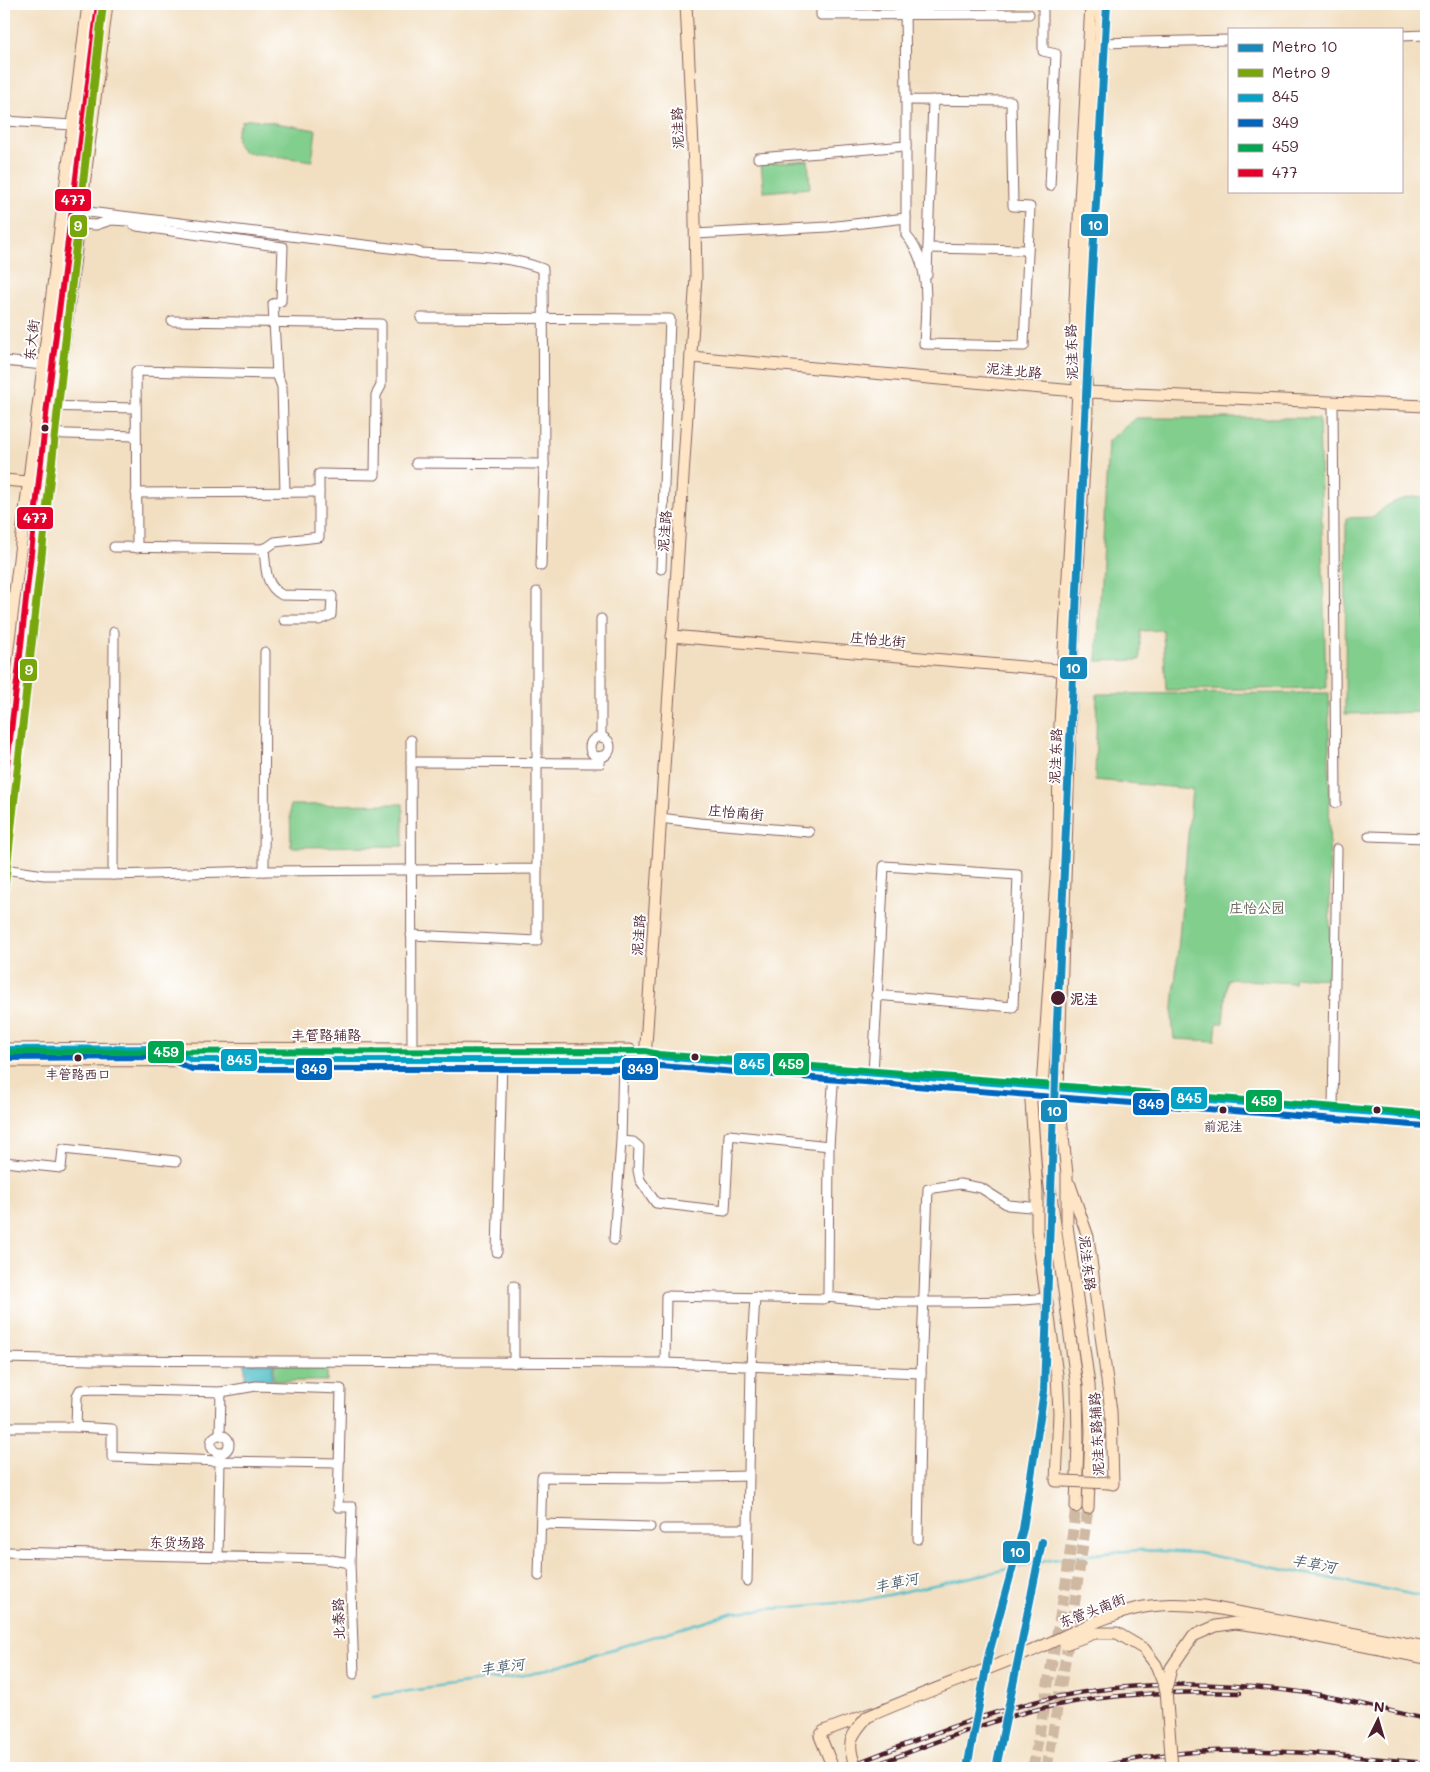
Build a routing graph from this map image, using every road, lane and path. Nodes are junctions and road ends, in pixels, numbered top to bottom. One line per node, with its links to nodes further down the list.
1 (88, 4): 18 (main road, 东大街)
2 (107, 4): 22 (main road)
3 (686, 4): 25 (main road, 泥洼路)
4 (821, 4): 10 (street)
5 (905, 4): 10 (street)
6 (1043, 4): 21 (street)
7 (1091, 4): 37 (main road, 泥洼东路)
8 (1102, 4): 14 (main road, 泥洼东路)
9 (1029, 14): 10 (street)
10 (905, 16): 15 (street)
11 (1426, 35): 12 (street)
12 (1402, 36)
13 (1228, 40): 14 (street)
14 (1099, 43): 37 (main road, 泥洼东路)
15 (906, 100): 16 (street); 19 (street)
16 (933, 100): 26 (street); 27 (street)
17 (4, 121): 18 (street)
18 (73, 125): 35 (main road, 东大街)
19 (906, 146): 20 (street); 23 (street)
20 (758, 158)
21 (1050, 186)
22 (80, 211): 24 (main road); 30 (street)
23 (906, 218): 25 (street); 28 (street)
24 (78, 224): 32 (street); 41 (main road)
25 (695, 234): 33 (main road, 泥洼路)
26 (928, 248): 27 (street); 28 (street)
27 (1028, 250): 28 (street)
28 (926, 284)
29 (421, 318): 30 (street)
30 (544, 319): 47 (street); 57 (street)
31 (172, 321): 32 (street)
32 (274, 323): 36 (street); 52 (street)
33 (691, 357): 37 (main road, 泥洼北路); 62 (main road, 泥洼路)
34 (4, 361): 35 (street)
35 (43, 365): 39 (main road, 东大街)
36 (277, 374): 42 (street); 51 (street)
37 (1082, 391): 38 (main road, 泥洼北路); 64 (main road, 泥洼东路)
38 (1333, 403): 40 (main road, 泥洼北路); 71 (street)
39 (38, 406): 41 (street); 43 (main road, 东大街)
40 (1426, 406)
41 (56, 407): 42 (street); 44 (main road)
42 (135, 408): 45 (street)
43 (34, 433): 44 (street); 49 (main road, 东大街)
44 (53, 434): 45 (street); 72 (main road)
45 (135, 436): 50 (street)
46 (416, 463): 47 (street)
47 (544, 464): 56 (street)
48 (4, 480): 49 (main road)
49 (28, 482): 65 (main road, 东大街)
50 (136, 492): 51 (street); 54 (street)
51 (285, 492): 52 (street)
52 (319, 492): 55 (street)
53 (114, 547): 54 (street)
54 (137, 548): 55 (street)
55 (264, 548): 60 (street)
56 (541, 566)
57 (660, 569)
58 (537, 592): 70 (street)
59 (601, 619): 66 (street)
60 (284, 620)
61 (114, 632): 83 (street)
62 (672, 636): 64 (main road, 庄怡北街); 73 (main road, 泥洼路)
63 (265, 652): 82 (street)
64 (1071, 671): 97 (main road, 泥洼东路); 98 (main road, 泥洼东路)
65 (4, 680)
66 (601, 737): 68 (street); 68 (street)
67 (411, 740): 69 (street)
68 (601, 756): 70 (street)
69 (411, 762): 70 (street); 81 (street)
70 (537, 762): 80 (street)
71 (1336, 804)
72 (6, 818): 78 (main road)
73 (660, 818): 74 (street, 庄怡南街); 93 (main road, 泥洼路)
74 (809, 832)
75 (1369, 836): 76 (street)
76 (1426, 838)
77 (1337, 849): 99 (street)
78 (4, 858)
79 (4, 869): 83 (street)
80 (537, 869): 81 (street); 84 (street)
81 (411, 870): 82 (street); 84 (street)
82 (264, 871): 83 (street)
83 (113, 875)
84 (411, 935): 88 (street)
85 (876, 995): 85 (street); 96 (street)
86 (166, 1048): 87 (main road, 丰管路辅路); 88 (main road, 丰管路辅路); 92 (main road)
87 (4, 1049)
88 (412, 1049): 89 (main road, 丰管路辅路)
89 (526, 1049): 90 (main road); 93 (main road, 丰管路辅路)
90 (504, 1059): 91 (main road); 92 (main road); 109 (street)
91 (623, 1059): 93 (main road); 102 (street)
92 (192, 1060): 94 (main road)
93 (645, 1060): 95 (main road)
94 (4, 1061)
95 (834, 1073): 96 (main road); 97 (main road); 103 (street)
96 (873, 1074): 97 (main road)
97 (1036, 1090): 98 (main road); 106 (main road, 泥洼东路); 113 (main road, 泥洼东路辅路)
98 (1058, 1092): 99 (main road); 101 (main road); 106 (main road, 泥洼东路)
99 (1333, 1110): 100 (main road)
100 (1426, 1117)
101 (1426, 1123)
102 (621, 1141): 103 (street); 108 (street)
103 (829, 1146): 112 (street)
104 (176, 1161): 105 (street)
105 (4, 1162)
106 (1066, 1174): 113 (main road, 泥洼东路辅路, bridge)
107 (1031, 1207): 114 (street)
108 (614, 1240)
109 (497, 1252)
110 (514, 1286): 116 (street)
111 (755, 1297): 112 (street); 117 (street); 118 (street)
112 (828, 1297): 114 (street)
113 (1046, 1298): 114 (street)
114 (923, 1302): 119 (street)
115 (4, 1358): 116 (street)
116 (514, 1363): 117 (street)
117 (665, 1363): 118 (street)
118 (751, 1366): 119 (street); 125 (street)
119 (921, 1373): 130 (street)
120 (221, 1392): 122 (street); 123 (street); 124 (street)
121 (4, 1427): 122 (street)
122 (76, 1427): 123 (street)
123 (220, 1457): 124 (street); 132 (street)
124 (339, 1463): 133 (street, 北泰路)
125 (748, 1476): 126 (street); 129 (street)
126 (541, 1524): 127 (street); 134 (street)
127 (650, 1527)
128 (664, 1529): 129 (street)
129 (747, 1529): 135 (street)
130 (918, 1539)
131 (4, 1552): 132 (street, 东货场路)
132 (218, 1557): 133 (street, 东货场路)
133 (350, 1563): 139 (street, 北泰路)
134 (539, 1576)
135 (746, 1581)
136 (1426, 1647): 137 (main road, 东管头南街, bridge)
137 (1027, 1653): 140 (main road, bridge); 141 (main road, 东管头南街, bridge)
138 (1426, 1658): 140 (main road, bridge)
139 (354, 1674)
140 (1166, 1690): 144 (main road, bridge)
141 (890, 1706): 142 (main road, 东管头南街, bridge); 143 (main road, bridge)
142 (833, 1768)
143 (856, 1768)
144 (1172, 1768)

